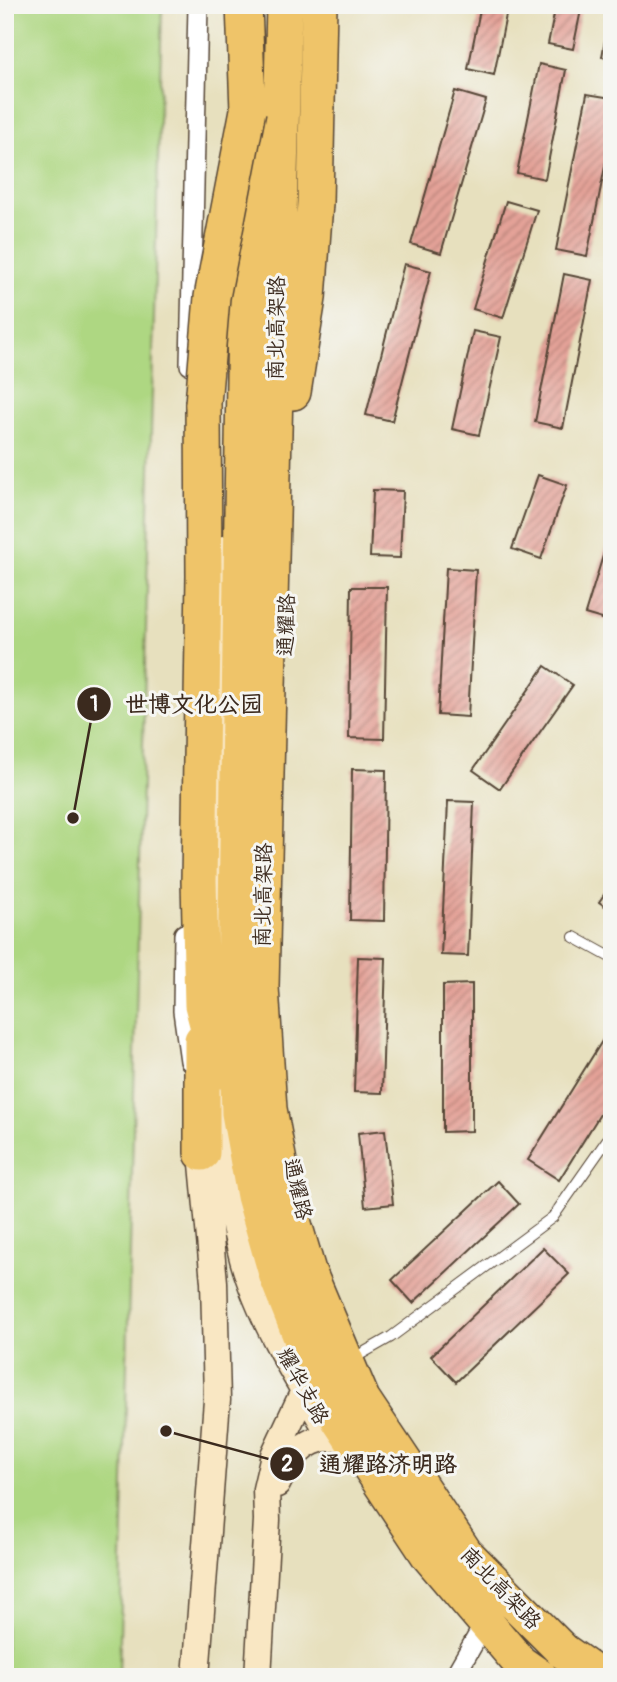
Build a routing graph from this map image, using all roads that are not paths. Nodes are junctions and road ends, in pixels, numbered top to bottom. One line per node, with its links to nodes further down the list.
1 (198, 5): 14 (street)
2 (236, 5): 12 (street)
3 (244, 5): 7 (highway, 南北高架路)
4 (284, 5): 25 (highway, 南北高架路)
5 (298, 5): 8 (street, 通耀路)
6 (319, 5): 8 (highway)
7 (248, 110): 11 (highway, bridge); 21 (highway, 南北高架路, bridge)
8 (292, 400): 15 (street, 通耀路)
9 (574, 937): 10 (lane)
10 (612, 958)
11 (202, 1005): 12 (highway); 14 (highway)
12 (219, 1071): 16 (street, 耀华支路)
13 (612, 1133): 15 (lane)
14 (202, 1153): 22 (street)
15 (354, 1358): 20 (street)
16 (304, 1391): 17 (street, 耀华支路); 18 (street)
17 (332, 1438): 18 (street); 19 (street, 耀华支路)
18 (267, 1520): 23 (street)
19 (481, 1630): 21 (street, 耀华支路); 24 (street)
20 (612, 1670)
21 (532, 1673)
22 (197, 1677)
23 (258, 1677)
24 (454, 1677)
25 (600, 1677)

